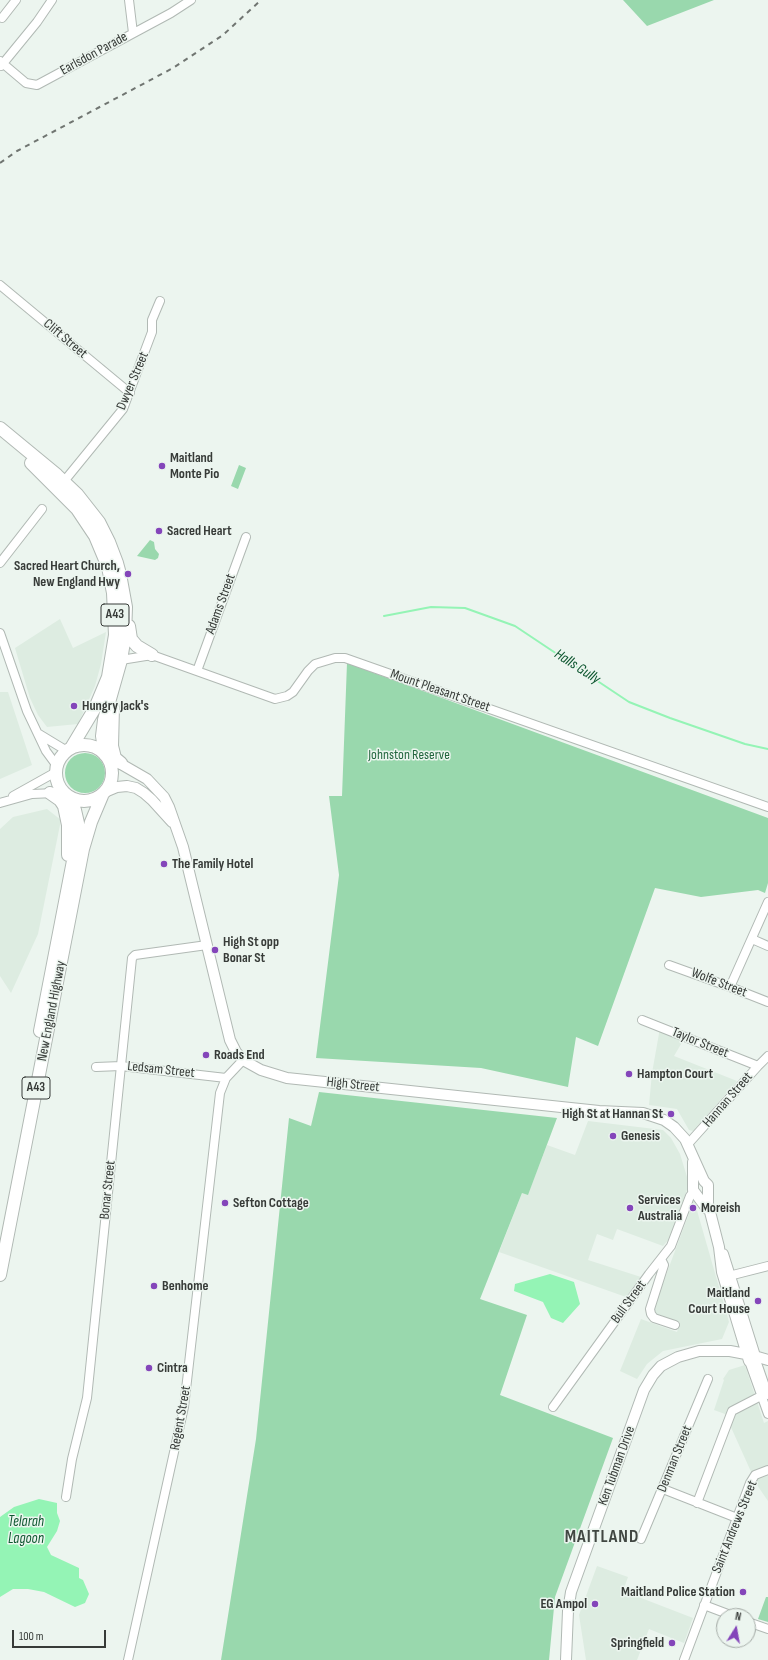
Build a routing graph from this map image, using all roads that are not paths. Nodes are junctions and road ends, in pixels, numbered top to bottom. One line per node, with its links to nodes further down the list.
1 (16, 0): 5 (street)
2 (52, 0): 7 (street)
3 (129, 0): 6 (street)
4 (187, 1): 6 (street, Earlsdon Parade)
5 (2, 18)
6 (132, 33): 7 (street, Earlsdon Parade)
7 (1, 64)
8 (0, 285): 10 (street, Clift Street)
9 (160, 301): 10 (street, Dwyer Street)
10 (130, 393): 13 (street, Dwyer Street)
11 (0, 428): 13 (highway, A43)
12 (0, 436): 13 (highway, A43)
13 (61, 485): 17 (highway, A43); 24 (highway, A43)
14 (42, 509): 16 (street)
15 (246, 538): 21 (street, Adams Street)
16 (0, 563)
17 (126, 608): 19 (highway); 20 (highway, A43)
18 (0, 633): 23 (street)
19 (152, 655): 20 (street, Mount Pleasant Street); 21 (street, Mount Pleasant Street)
20 (121, 660): 22 (highway, A43)
21 (196, 671): 31 (street, Mount Pleasant Street)
22 (117, 676): 25 (highway, A43); 26 (highway)
23 (39, 734): 24 (street); 27 (street)
24 (69, 749): 25 (highway); 27 (highway, A43)
25 (106, 756): 26 (main road, High Street); 29 (highway, A43)
26 (120, 763): 32 (main road, High Street)
27 (56, 769): 28 (street); 30 (highway, A43)
28 (50, 793): 30 (street); 33 (highway)
29 (103, 794): 30 (highway); 32 (main road, High Street); 54 (highway, New England Highway / A43)
30 (67, 796): 33 (highway, New England Highway / A43)
31 (768, 807)
32 (174, 825): 36 (main road, High Street)
33 (66, 900): 51 (highway, New England Highway / A43)
34 (768, 902): 35 (street)
35 (752, 939): 37 (street); 39 (street)
36 (207, 945): 43 (main road, High Street); 44 (street, Bonar Street)
37 (768, 946)
38 (669, 965): 39 (street, Wolfe Street)
39 (730, 987): 40 (street, Wolfe Street)
40 (768, 1002)
41 (642, 1020): 45 (street, Taylor Street)
42 (768, 1056): 45 (street, Hannan Street)
43 (243, 1060): 47 (street, Regent Street); 48 (main road, High Street)
44 (121, 1066): 46 (street, Ledsam Street); 47 (street, Ledsam Street); 69 (street, Bonar Street)
45 (758, 1066): 48 (street, Hannan Street)
46 (96, 1067)
47 (226, 1078): 77 (street, Regent Street)
48 (688, 1144): 49 (main road, High Street)
49 (693, 1156): 50 (main road, High Street); 50 (main road, High Street)
50 (698, 1191): 52 (street, Bull Street); 55 (main road)
51 (0, 1232)
52 (661, 1259): 57 (street); 65 (street, Bull Street)
53 (768, 1266): 55 (street)
54 (0, 1275)
55 (727, 1277): 56 (main road); 59 (main road)
56 (736, 1320): 58 (main road); 59 (main road)
57 (675, 1325)
58 (690, 1353): 59 (main road, Ken Tubman Drive); 62 (main road, Ken Tubman Drive)
59 (752, 1358): 60 (main road); 61 (main road); 62 (main road); 64 (street)
60 (768, 1360)
61 (768, 1366)
62 (657, 1370): 78 (main road, Ken Tubman Drive)
63 (708, 1379): 68 (street, Denman Street)
64 (766, 1391): 66 (street); 70 (street)
65 (553, 1407)
66 (768, 1414)
67 (768, 1470): 71 (street, Saint Andrews Street)
68 (663, 1489): 70 (street); 72 (street, Denman Street)
69 (66, 1497)
70 (697, 1503): 71 (street)
71 (737, 1518): 73 (street, Saint Andrews Street)
72 (641, 1539)
73 (704, 1605): 74 (street); 79 (street, Saint Andrews Street)
74 (716, 1610)
75 (756, 1625): 76 (street)
76 (768, 1629)
77 (128, 1660)
78 (566, 1660)
79 (684, 1660)

